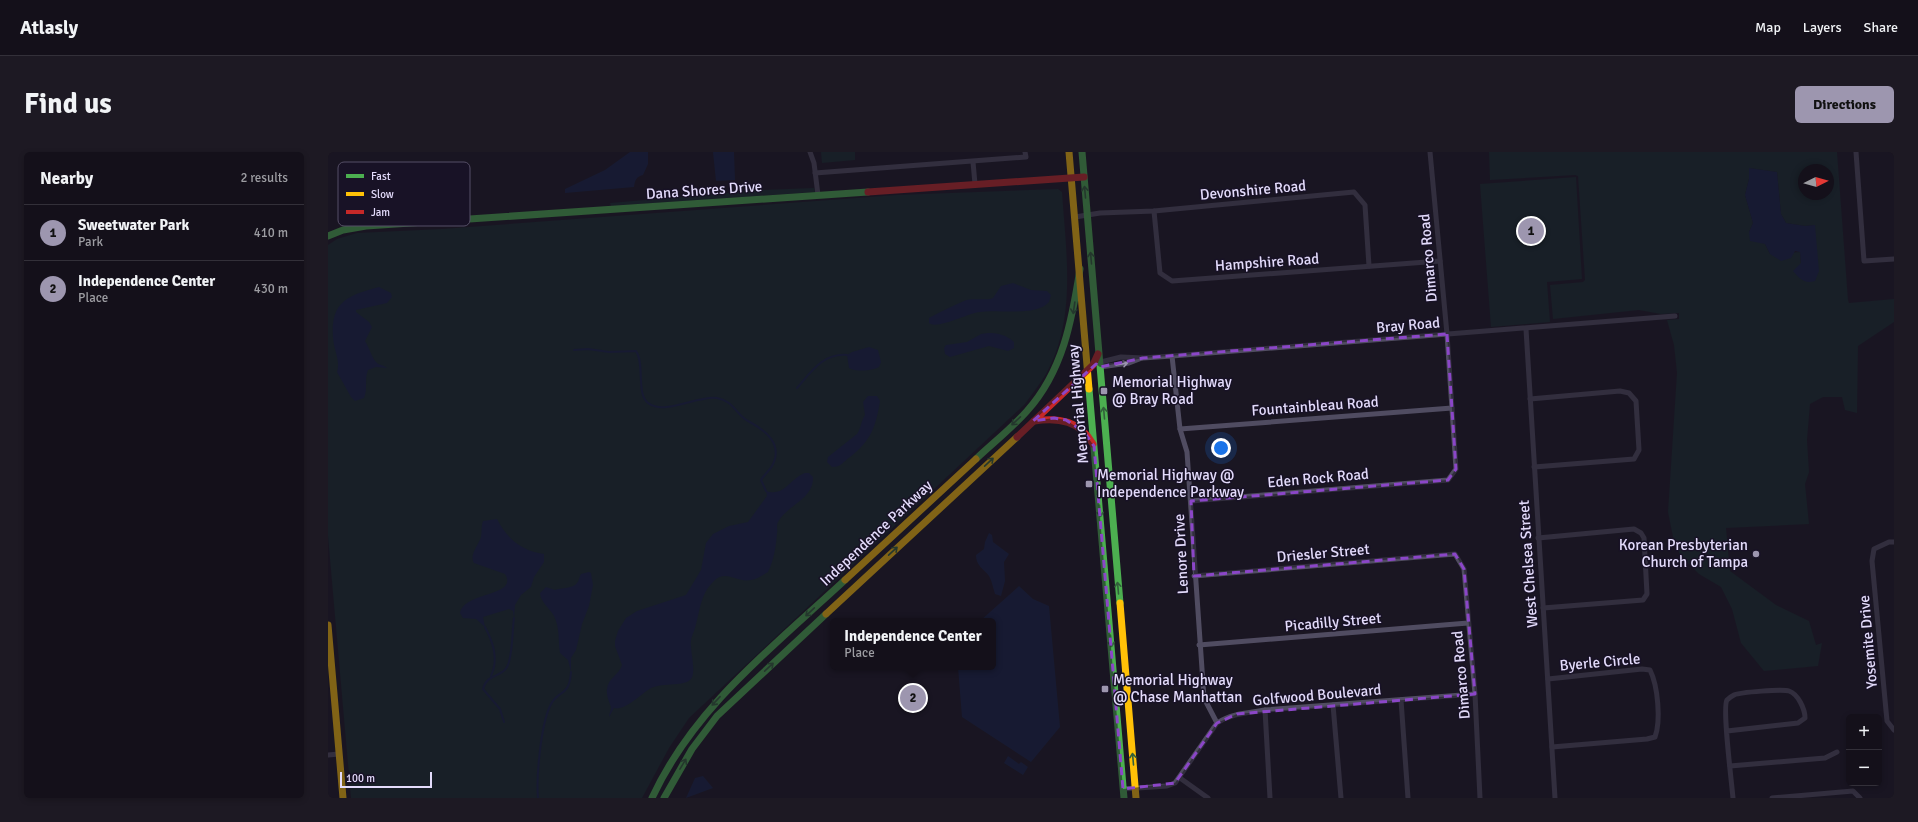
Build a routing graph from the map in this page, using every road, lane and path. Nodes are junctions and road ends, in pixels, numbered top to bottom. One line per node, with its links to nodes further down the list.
1 (810, 152): 8 (street)
2 (1025, 152): 7 (street)
3 (1069, 152): 10 (main road, Memorial Highway)
4 (1082, 152): 9 (main road, Memorial Highway)
5 (1430, 152): 20 (street, Dimarco Road)
6 (1856, 152): 19 (street)
7 (973, 162): 8 (street); 11 (street)
8 (815, 173): 12 (street)
9 (1084, 177): 10 (main road, Dana Shores Drive); 14 (main road, Memorial Highway, one-way to 9)
10 (1072, 178): 11 (main road, Dana Shores Drive); 15 (main road, Memorial Highway)
11 (975, 184): 12 (main road, Dana Shores Drive)
12 (818, 195): 16 (main road, Dana Shores Drive)
13 (1154, 211): 14 (street, Devonshire Road); 21 (street, Hampshire Road); 21 (street, Devonshire Road)
14 (1087, 215): 15 (street, Devonshire Road); 27 (main road, Memorial Highway, one-way to 14)
15 (1075, 217): 22 (main road, Memorial Highway)
16 (470, 219)
17 (366, 226): 18 (main road, Dana Shores Drive)
18 (328, 236)
19 (1894, 259)
20 (1440, 261): 21 (street, Hampshire Road); 25 (street, Dimarco Road)
21 (1369, 266)
22 (1080, 269): 26 (main road, Memorial Highway); 72 (main road, Independence Parkway, one-way to 72)
23 (1675, 316): 24 (street, Bray Road)
24 (1526, 329): 25 (street, Bray Road); 32 (street, West Chelsea Street)
25 (1447, 334): 28 (street, Bray Road); 33 (street, Dimarco Road)
26 (1086, 346): 30 (main road); 31 (main road, Memorial Highway)
27 (1099, 353): 30 (main road, Independence Parkway)
28 (1172, 356): 29 (street, Bray Road); 35 (street, Lenore Drive)
29 (1143, 358): 30 (street, Bray Road, one-way to 29); 30 (street, Bray Road)
30 (1097, 364): 31 (main road, Independence Parkway); 39 (main road, Memorial Highway, one-way to 30)
31 (1088, 373): 34 (main road, Independence Parkway); 36 (main road, Memorial Highway)
32 (1530, 398): 37 (street, West Chelsea Street); 37 (street)
33 (1452, 408): 35 (street, Fountainbleau Road); 40 (street, Dimarco Road)
34 (1033, 421): 36 (main road); 73 (main road, Independence Parkway, one-way to 34)
35 (1180, 428): 41 (street, Lenore Drive)
36 (1094, 446): 38 (main road, Memorial Highway)
37 (1534, 467): 42 (street, West Chelsea Street)
38 (1097, 478): 39 (main road); 46 (main road, Memorial Highway, one-way to 46)
39 (1109, 478): 45 (main road, Memorial Highway)
40 (1448, 480): 41 (street, Eden Rock Road)
41 (1191, 501): 47 (street, Lenore Drive)
42 (1538, 538): 48 (street, West Chelsea Street); 48 (street)
43 (1894, 542): 61 (street, Yosemite Drive)
44 (1455, 554): 47 (street, Driesler Street); 49 (street, Dimarco Road)
45 (1116, 566): 46 (main road); 52 (main road, Memorial Highway, one-way to 45)
46 (1104, 567): 53 (main road, Memorial Highway, one-way to 53)
47 (1194, 576): 51 (street, Lenore Drive)
48 (1543, 608): 55 (street, West Chelsea Street)
49 (1468, 623): 51 (street, Picadilly Street); 56 (street, Dimarco Road)
50 (328, 626): 54 (main road)
51 (1199, 645): 60 (street, Lenore Drive)
52 (1125, 664): 53 (main road); 69 (main road, Memorial Highway, one-way to 52)
53 (1113, 665): 70 (main road, Memorial Highway)
54 (330, 674): 65 (main road)
55 (1548, 678): 63 (street, West Chelsea Street); 63 (street, Byerle Circle)
56 (1475, 694): 57 (street, Golfwood Boulevard); 80 (street, Dimarco Road)
57 (1401, 700): 58 (street, Golfwood Boulevard); 79 (street)
58 (1333, 705): 59 (street, Golfwood Boulevard); 78 (street)
59 (1265, 710): 60 (street, Golfwood Boulevard); 77 (street)
60 (1217, 723): 68 (street)
61 (1894, 730)
62 (1727, 731): 62 (street); 67 (street)
63 (1552, 747): 81 (street, West Chelsea Street)
64 (1836, 752): 67 (street)
65 (339, 754): 66 (street); 71 (main road)
66 (328, 755)
67 (1730, 766): 82 (street)
68 (1180, 778): 69 (street); 76 (street)
69 (1135, 787): 70 (street); 75 (main road, Memorial Highway)
70 (1123, 789): 74 (main road, Memorial Highway)
71 (343, 798)
72 (652, 798)
73 (664, 798)
74 (1124, 798)
75 (1136, 798)
76 (1208, 798)
77 (1270, 798)
78 (1341, 798)
79 (1408, 798)
80 (1480, 798)
81 (1555, 798)
82 (1733, 798)
83 (1772, 798): 84 (street)
84 (1860, 798)

